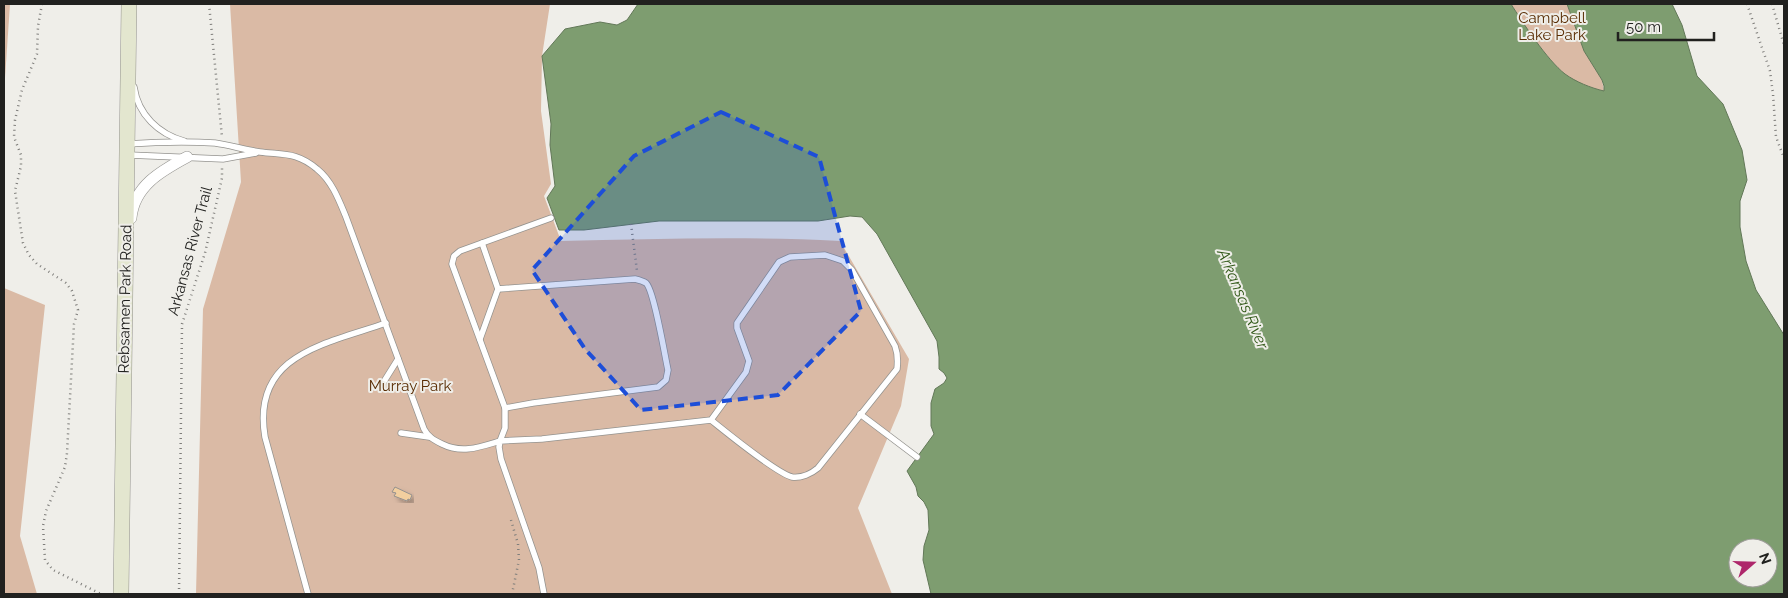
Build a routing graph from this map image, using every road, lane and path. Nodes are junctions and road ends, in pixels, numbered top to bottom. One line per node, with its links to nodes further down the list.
1 (42, 4): 33 (path)
2 (129, 4): 6 (street, Rebsamen Park Road)
3 (209, 4): 9 (path)
4 (1747, 4): 13 (path)
5 (1772, 4): 7 (path)
6 (129, 35): 8 (lane); 10 (street, Rebsamen Park Road)
7 (1784, 45)
8 (194, 143): 9 (lane); 10 (lane)
9 (222, 145): 11 (lane)
10 (127, 149): 12 (lane); 19 (street, Rebsamen Park Road)
11 (261, 152): 14 (lane); 21 (lane)
12 (187, 157): 14 (lane); 19 (street)
13 (1784, 158)
14 (223, 159): 35 (path, Arkansas River Trail)
15 (551, 218): 17 (lane)
16 (631, 224): 18 (path)
17 (482, 243): 20 (lane); 22 (lane)
18 (637, 268)
19 (126, 272): 34 (street, Rebsamen Park Road)
20 (498, 289): 22 (lane); 25 (lane)
21 (386, 323): 23 (lane); 36 (lane)
22 (480, 339): 25 (lane)
23 (398, 358): 24 (lane); 29 (lane)
24 (383, 383)
25 (505, 408): 30 (lane)
26 (860, 414): 27 (lane); 27 (lane); 31 (lane)
27 (711, 420): 30 (lane)
28 (401, 433): 29 (lane)
29 (429, 437): 30 (lane)
30 (500, 441): 32 (lane)
31 (917, 457)
32 (519, 511): 37 (path); 38 (lane)
33 (101, 594)
34 (121, 594)
35 (179, 594)
36 (308, 594)
37 (512, 594)
38 (544, 594)

